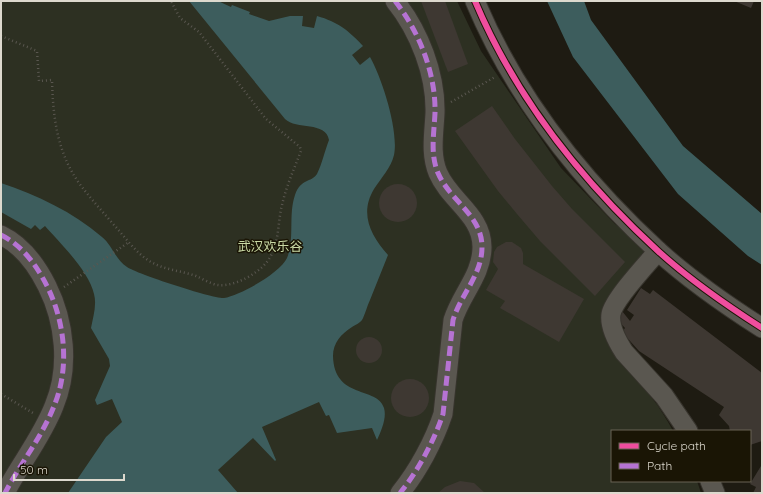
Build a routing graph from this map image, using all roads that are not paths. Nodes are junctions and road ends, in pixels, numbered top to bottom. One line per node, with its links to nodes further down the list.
1 (395, 1): 9 (street)
2 (475, 1): 4 (street)
3 (1, 235): 8 (street)
4 (658, 251): 5 (street); 6 (street)
5 (762, 328)
6 (687, 430)
7 (710, 482): 10 (street)
8 (5, 493)
9 (400, 493)
10 (715, 493)

